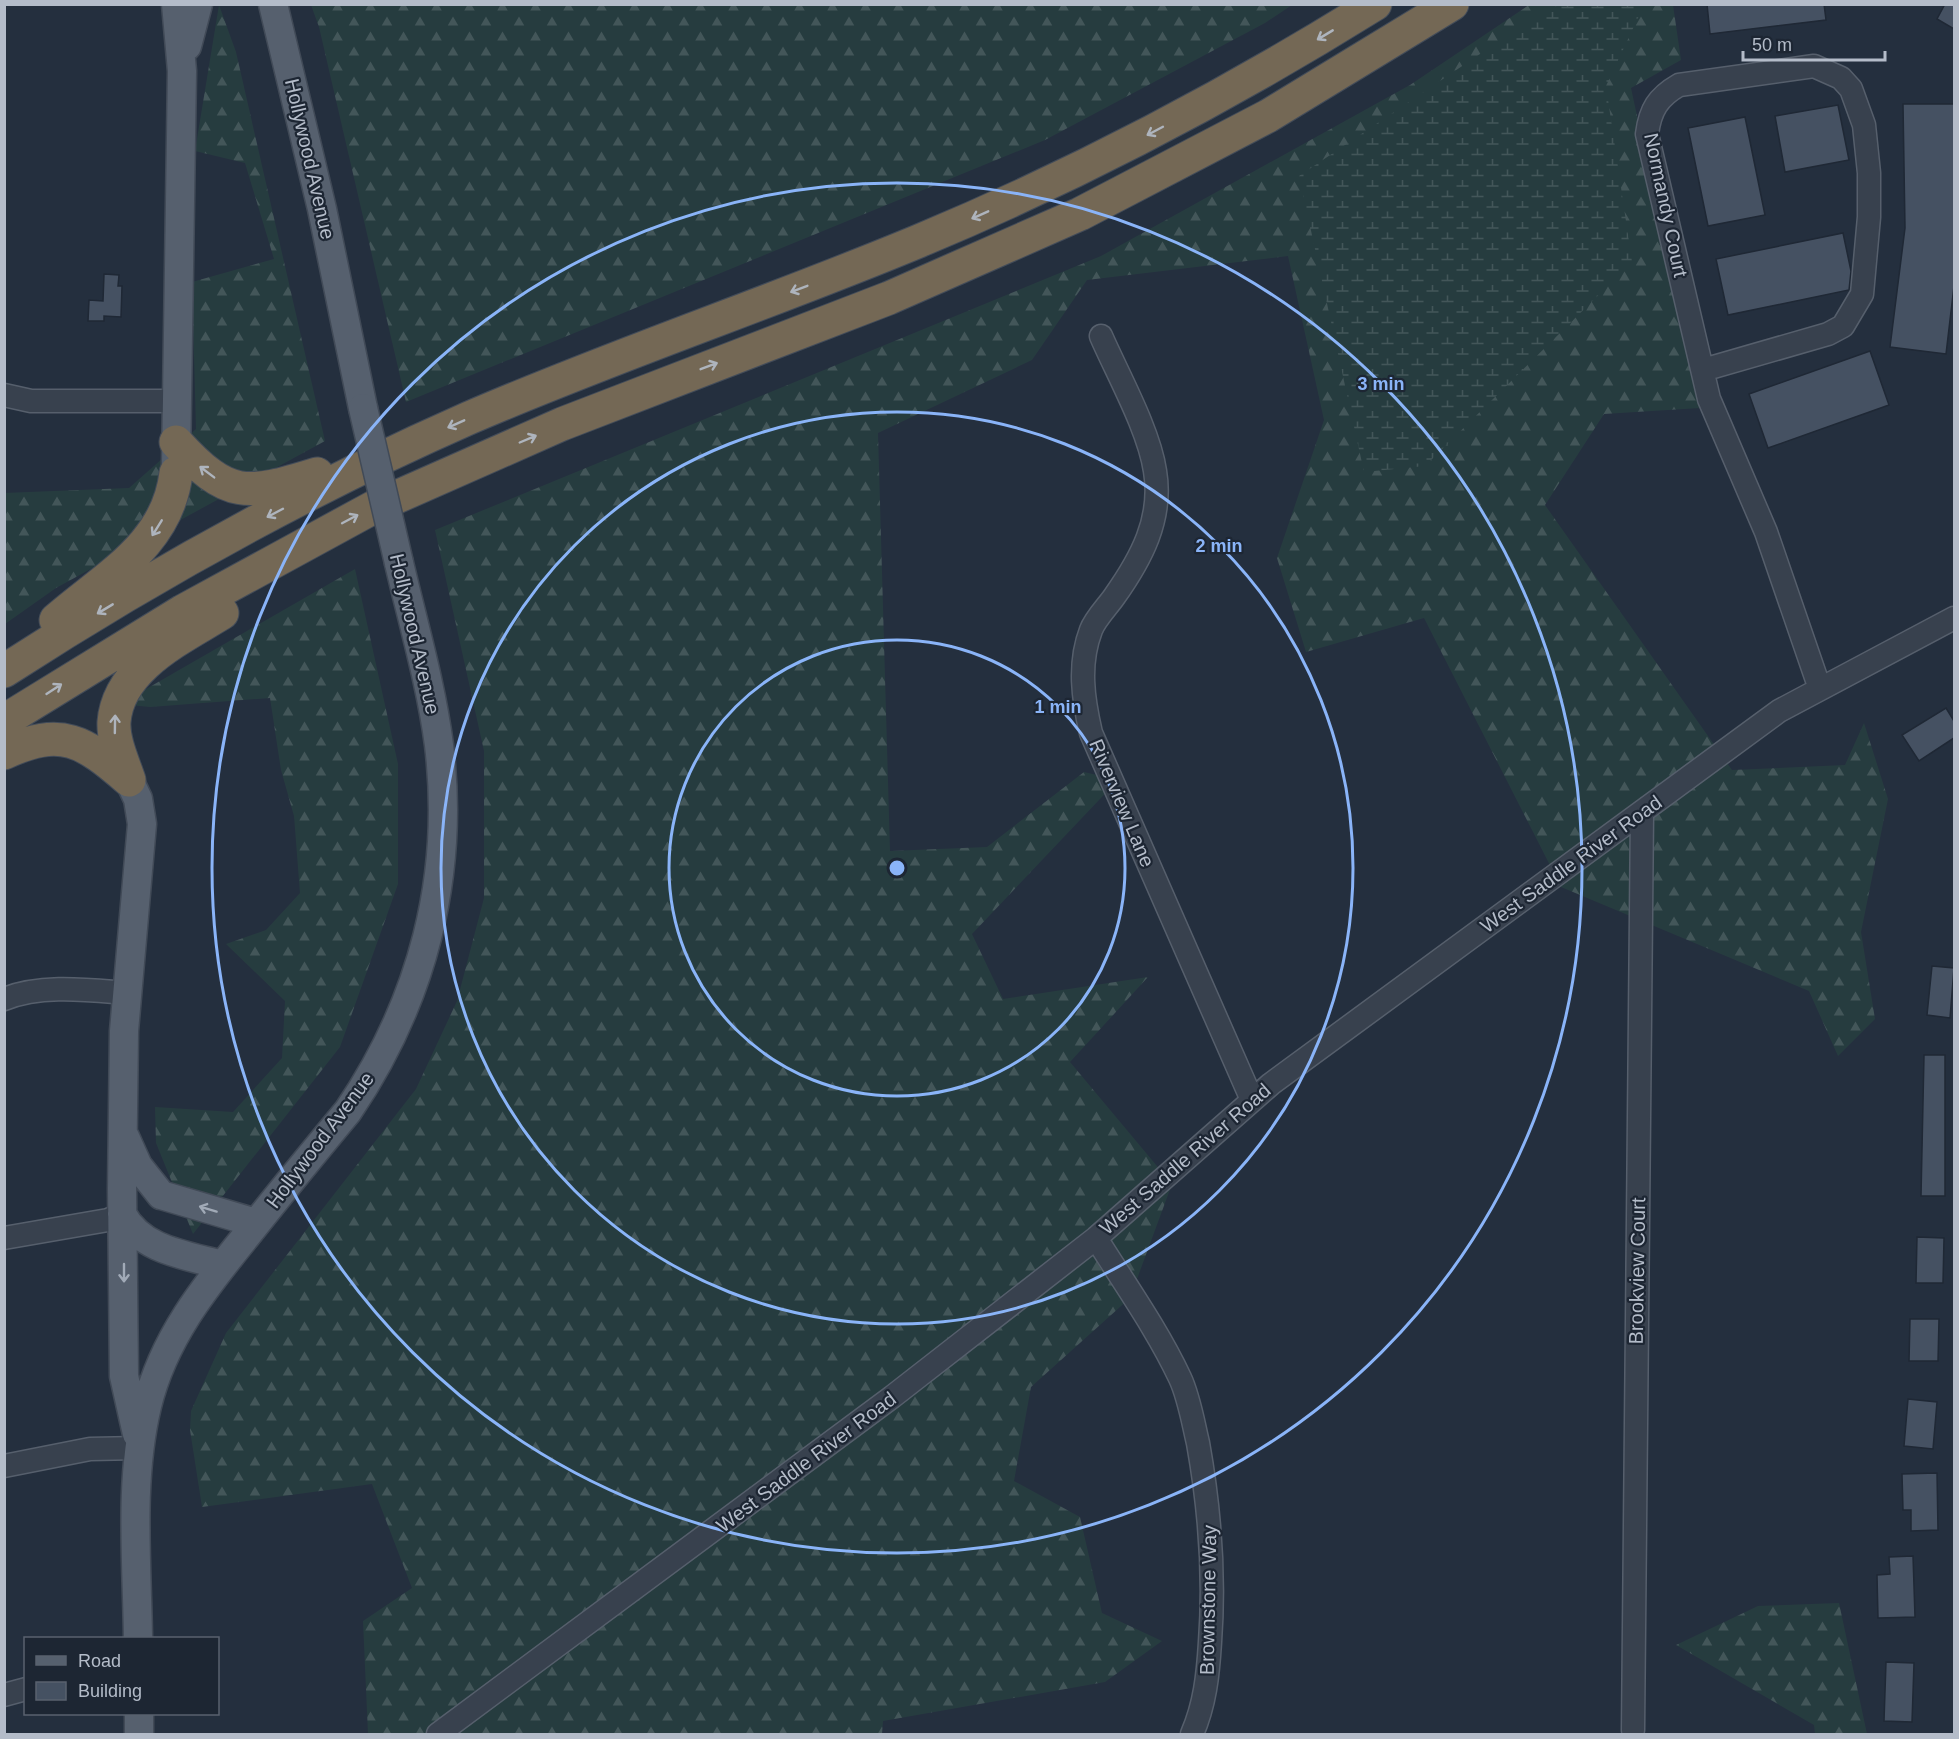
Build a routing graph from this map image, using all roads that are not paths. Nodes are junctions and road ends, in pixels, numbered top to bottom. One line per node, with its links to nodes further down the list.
1 (176, 4): 6 (main road)
2 (198, 4): 6 (main road)
3 (273, 4): 28 (main road, Hollywood Avenue, bridge)
4 (1375, 4): 11 (highway, one-way to 11)
5 (1452, 4): 13 (highway, one-way to 5)
6 (182, 71): 10 (main road)
7 (1101, 336): 24 (street, Riverview Lane)
8 (1703, 370): 8 (street, Normandy Court); 17 (street, Normandy Court)
9 (4, 395): 10 (street)
10 (176, 401): 12 (main road)
11 (402, 449): 12 (highway, one-way to 12); 16 (highway, one-way to 16)
12 (176, 458): 15 (highway, one-way to 15)
13 (309, 541): 18 (highway, one-way to 13); 20 (highway, one-way to 13)
14 (1954, 618): 17 (street, West Saddle River Road)
15 (4, 665)
16 (4, 671)
17 (1820, 689): 21 (street, West Saddle River Road)
18 (4, 721)
19 (4, 753): 20 (highway)
20 (129, 780): 22 (main road, Hollywood Avenue)
21 (1642, 812): 24 (street, West Saddle River Road); 38 (street, Brookview Court)
22 (127, 993): 23 (street); 25 (main road, Hollywood Avenue)
23 (4, 999)
24 (1252, 1100): 30 (street, West Saddle River Road)
25 (123, 1132): 26 (main road); 27 (main road, Hollywood Avenue)
26 (161, 1195): 27 (main road); 28 (main road, Hollywood Avenue, one-way to 26)
27 (122, 1214): 29 (street); 31 (main road); 32 (main road, Hollywood Avenue, one-way to 32)
28 (256, 1223): 31 (main road, Hollywood Avenue)
29 (4, 1238)
30 (1096, 1238): 40 (street, West Saddle River Road); 41 (street, Brownstone Way)
31 (222, 1265): 32 (main road, Hollywood Avenue)
32 (140, 1448): 33 (street); 34 (main road, Hollywood Avenue)
33 (4, 1466)
34 (138, 1637)
35 (24, 1690): 36 (street)
36 (4, 1695)
37 (139, 1715): 39 (main road)
38 (1633, 1731)
39 (139, 1734)
40 (438, 1734)
41 (1192, 1734)

